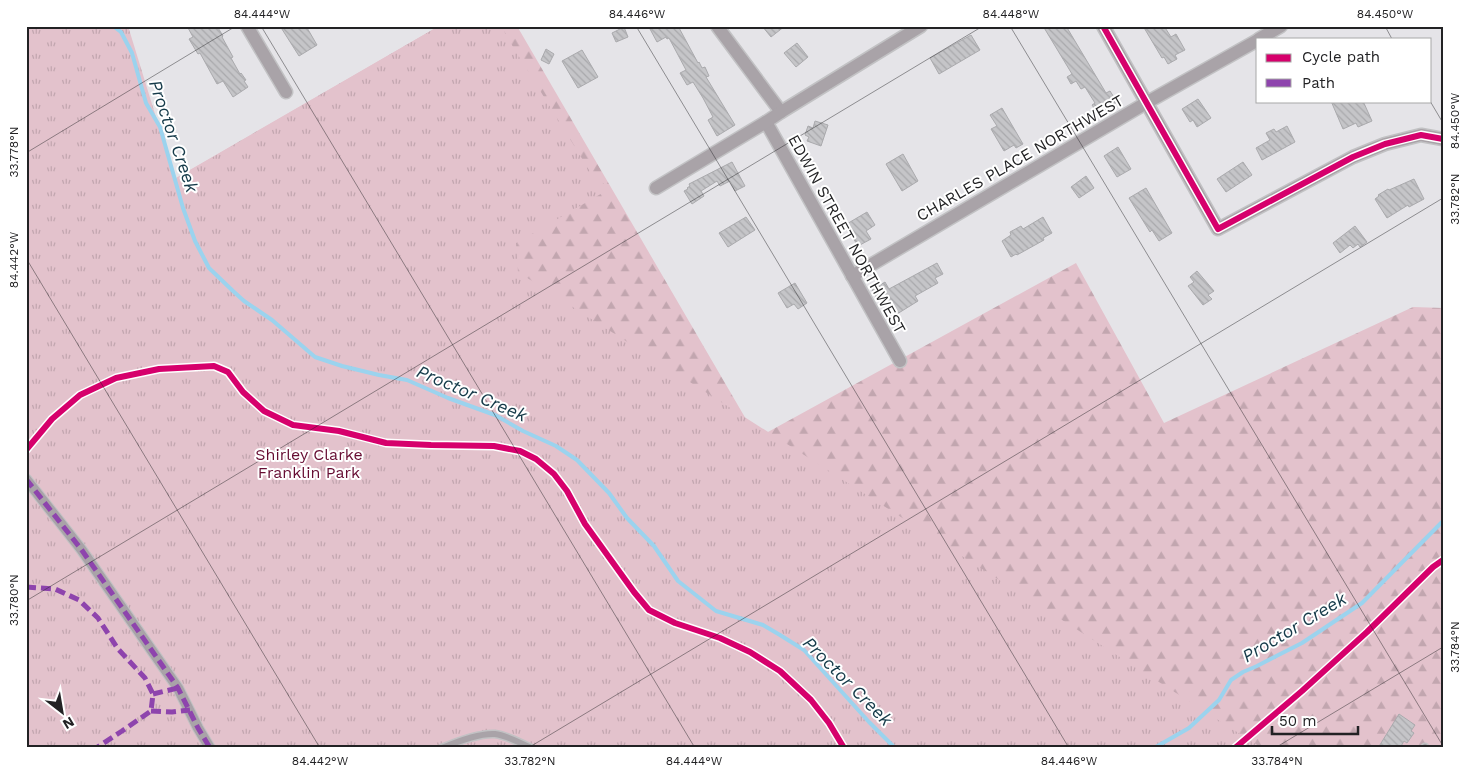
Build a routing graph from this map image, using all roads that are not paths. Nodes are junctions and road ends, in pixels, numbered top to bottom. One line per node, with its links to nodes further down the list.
1 (247, 26): 8 (street)
2 (716, 26): 10 (street)
3 (921, 26): 10 (street)
4 (1103, 26): 9 (street)
5 (1281, 26): 6 (street, CHARLES PLACE NORTHWEST)
6 (1261, 38)
7 (1256, 41): 9 (street, CHARLES PLACE NORTHWEST)
8 (286, 92)
9 (1146, 103): 12 (street); 14 (street, CHARLES PLACE NORTHWEST)
10 (781, 112): 11 (street)
11 (766, 122): 13 (street); 14 (street, EDWIN STREET NORTHWEST)
12 (1443, 139)
13 (656, 188)
14 (852, 276): 15 (street, EDWIN STREET NORTHWEST)
15 (900, 361)
16 (26, 479): 17 (street)
17 (210, 748)
18 (442, 748): 19 (lane)
19 (531, 748)

